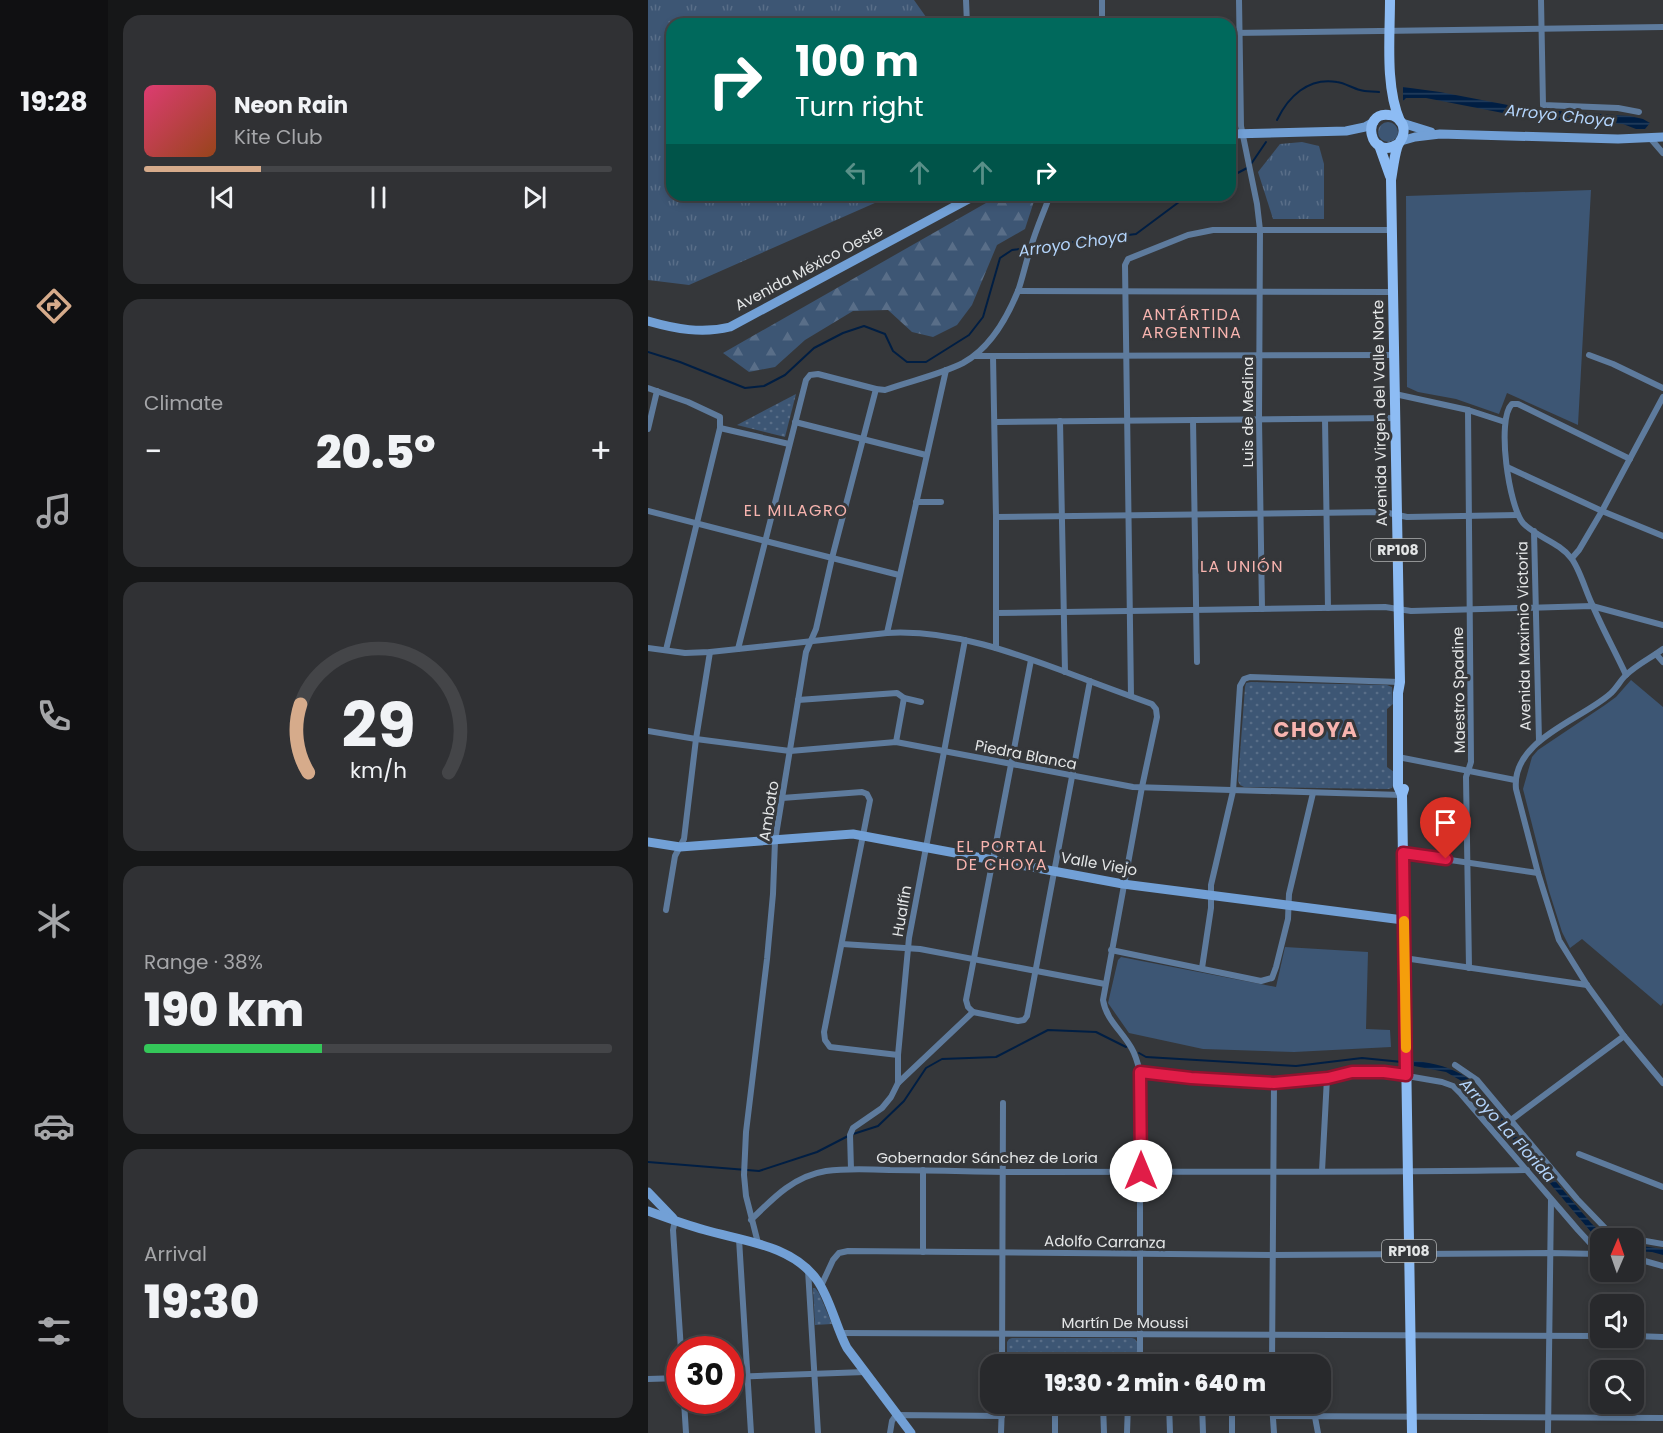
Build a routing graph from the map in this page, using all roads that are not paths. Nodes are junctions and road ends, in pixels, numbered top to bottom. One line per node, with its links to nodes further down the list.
1 (966, 0): 6 (street)
2 (1102, 0): 7 (street)
3 (1239, 0): 11 (street, Luis de Medina)
4 (1390, 0): 10 (main road, RP108)
5 (1541, 0): 9 (street)
6 (967, 18)
7 (1102, 18)
8 (1663, 27): 9 (street)
9 (1542, 28): 10 (street); 13 (street)
10 (1390, 30): 11 (street); 12 (main road, RP108)
11 (1239, 33): 17 (street, Luis de Medina)
12 (1391, 85): 14 (main road, RP108); 15 (main road, RP108)
13 (1639, 112)
14 (1375, 120): 15 (main road); 16 (main road); 23 (main road, RP108)
15 (1401, 122): 19 (main road); 22 (main road, RP108)
16 (1346, 131): 17 (main road); 23 (main road)
17 (1243, 133): 18 (main road); 28 (street, Luis de Medina)
18 (1236, 134)
19 (1440, 134): 21 (main road); 22 (main road)
20 (1663, 137): 21 (main road)
21 (1650, 138): 24 (street)
22 (1400, 142): 23 (main road); 25 (main road, Avenida Virgen del Valle Norte / RP108)
23 (1377, 143): 25 (main road, Avenida Virgen del Valle Norte / RP108)
24 (1663, 153)
25 (1391, 180): 29 (main road, Avenida Virgen del Valle Norte / RP108)
26 (965, 201): 34 (main road, Avenida México Oeste)
27 (1048, 201): 30 (street)
28 (1260, 230): 29 (street); 31 (street); 32 (street, Luis de Medina)
29 (1392, 230): 33 (main road, Avenida Virgen del Valle Norte / RP108)
30 (1018, 291): 31 (street); 39 (street)
31 (1125, 292): 32 (street); 35 (street)
32 (1259, 292): 33 (street); 36 (street, Luis de Medina)
33 (1393, 292): 37 (main road, Avenida Virgen del Valle Norte / RP108)
34 (648, 321)
35 (1126, 355): 36 (street); 40 (street); 52 (street)
36 (1259, 355): 37 (street); 50 (street, Luis de Medina)
37 (1394, 355): 46 (main road, Avenida Virgen del Valle Norte / RP108)
38 (1589, 355): 43 (street)
39 (975, 356): 40 (street); 41 (street)
40 (993, 356): 56 (street)
41 (946, 370): 44 (street); 62 (street)
42 (648, 388): 45 (street)
43 (1663, 388)
44 (876, 389): 55 (street); 60 (street, Ambato)
45 (657, 391): 58 (street); 59 (street)
46 (1395, 394): 48 (street); 49 (main road, Avenida Virgen del Valle Norte / RP108)
47 (1663, 397): 63 (street)
48 (1468, 410): 57 (street); 75 (street, Maestro Spadine)
49 (1395, 418): 51 (street); 74 (main road, Avenida Virgen del Valle Norte / RP108)
50 (1259, 419): 51 (street); 53 (street); 70 (street, Luis de Medina)
51 (1325, 419): 69 (street)
52 (1127, 420): 53 (street); 54 (street); 73 (street)
53 (1193, 420): 71 (street)
54 (1060, 421): 56 (street); 77 (street)
55 (795, 422): 60 (street); 61 (street)
56 (995, 422): 76 (street)
57 (1505, 422): 63 (street); 64 (street)
58 (720, 428): 61 (street); 78 (street)
59 (648, 429)
60 (863, 439): 62 (street); 82 (street, Ambato)
61 (789, 444): 81 (street)
62 (926, 455): 65 (street)
63 (1630, 459): 68 (street)
64 (1507, 467): 68 (street); 72 (street)
65 (916, 502): 66 (street); 84 (street)
66 (941, 502)
67 (648, 511): 78 (street)
68 (1602, 511): 80 (street); 83 (street)
69 (1327, 513): 70 (street); 74 (street); 87 (street)
70 (1261, 514): 71 (street); 89 (street, Luis de Medina)
71 (1194, 515): 73 (street); 91 (street)
72 (1518, 515): 75 (street); 79 (street, Avenida Maximio Victoria)
73 (1128, 516): 77 (street); 92 (street)
74 (1397, 516): 75 (street); 90 (main road, Avenida Virgen del Valle Norte / RP108)
75 (1469, 516): 88 (street, Maestro Spadine)
76 (996, 517): 77 (street); 94 (street)
77 (1062, 517): 93 (street)
78 (697, 524): 81 (street); 103 (street)
79 (1534, 531): 83 (street); 86 (street, Avenida Maximio Victoria)
80 (1663, 536)
81 (765, 541): 82 (street); 101 (street)
82 (832, 558): 84 (street); 98 (street, Ambato)
83 (1572, 558): 85 (street)
84 (899, 575): 96 (street)
85 (1592, 606): 86 (street); 95 (street); 110 (street)
86 (1535, 607): 88 (street); 119 (street, Avenida Maximio Victoria)
87 (1328, 608): 89 (street); 90 (street)
88 (1470, 608): 90 (street); 125 (street, Maestro Spadine)
89 (1262, 609): 91 (street)
90 (1399, 609): 112 (main road, Avenida Virgen del Valle Norte / RP108)
91 (1196, 610): 92 (street); 107 (street)
92 (1130, 611): 93 (street); 113 (street)
93 (1063, 612): 94 (street); 109 (street)
94 (996, 613): 100 (street)
95 (1663, 625)
96 (886, 633): 97 (street); 98 (street)
97 (965, 640): 100 (street); 122 (street, Hualfín)
98 (811, 641): 101 (street); 115 (street, Ambato)
99 (648, 648): 103 (street)
100 (996, 648): 106 (street)
101 (738, 649): 104 (street)
102 (1663, 649): 105 (street)
103 (666, 650): 104 (street)
104 (710, 652): 118 (street)
105 (1656, 654): 108 (street); 110 (street)
106 (1031, 660): 109 (street); 124 (street)
107 (1197, 662)
108 (1663, 662)
109 (1065, 672): 111 (street)
110 (1626, 675): 119 (street)
111 (1090, 681): 113 (street); 126 (street)
112 (1400, 682): 123 (main road, Avenida Virgen del Valle Norte / RP108); 129 (street)
113 (1131, 696): 128 (street)
114 (904, 698): 115 (street); 116 (street); 120 (street)
115 (798, 700): 121 (street, Ambato)
116 (921, 702)
117 (648, 731): 118 (street, Piedra Blanca)
118 (696, 739): 121 (street, Piedra Blanca); 137 (street)
119 (1539, 741): 127 (street, Avenida Maximio Victoria)
120 (896, 742): 121 (street, Piedra Blanca); 122 (street, Piedra Blanca)
121 (790, 751): 132 (street, Ambato)
122 (944, 751): 124 (street, Piedra Blanca); 136 (street, Hualfín)
123 (1401, 758): 125 (street); 131 (main road, Avenida Virgen del Valle Norte / RP108)
124 (1011, 764): 126 (street, Piedra Blanca); 139 (street)
125 (1468, 770): 127 (street); 140 (street, Maestro Spadine)
126 (1073, 776): 128 (street, Piedra Blanca); 141 (street)
127 (1515, 780): 142 (street)
128 (1142, 787): 129 (street, Piedra Blanca); 143 (street)
129 (1233, 791): 130 (street, Piedra Blanca); 144 (street)
130 (1313, 793): 131 (street, Piedra Blanca); 145 (street)
131 (1402, 795): 138 (main road, Avenida Virgen del Valle Norte / RP108)
132 (782, 798): 133 (street); 134 (street, Ambato)
133 (863, 835): 134 (main road, Valle Viejo); 136 (main road, Valle Viejo); 148 (street)
134 (775, 841): 137 (main road, Valle Viejo); 184 (street, Ambato)
135 (648, 842): 137 (main road, Valle Viejo)
136 (927, 847): 139 (main road, Valle Viejo); 149 (street, Hualfín)
137 (680, 848): 146 (street)
138 (1403, 853): 140 (street); 147 (main road, Avenida Virgen del Valle Norte / RP108)
139 (993, 860): 141 (main road, Valle Viejo); 152 (street)
140 (1467, 862): 142 (street); 154 (street, Maestro Spadine)
141 (1054, 871): 143 (main road, Valle Viejo); 155 (street)
142 (1538, 873): 157 (street)
143 (1123, 884): 144 (main road, Valle Viejo); 150 (street)
144 (1211, 895): 145 (main road, Valle Viejo); 153 (street)
145 (1288, 906): 147 (main road, Valle Viejo); 153 (street)
146 (666, 910)
147 (1404, 920): 151 (main road, Avenida Virgen del Valle Norte / RP108)
148 (842, 944): 149 (street); 160 (street)
149 (908, 949): 152 (street); 160 (street, Hualfín)
150 (1111, 950): 153 (street); 156 (street)
151 (1404, 958): 154 (street); 163 (main road, Avenida Virgen del Valle Norte / RP108)
152 (974, 960): 155 (street); 158 (street)
153 (1202, 968)
154 (1469, 968): 157 (street)
155 (1035, 971): 156 (street); 158 (street)
156 (1105, 984): 162 (street)
157 (1587, 986): 159 (street)
158 (970, 1010): 165 (street)
159 (1624, 1036): 167 (street); 169 (street)
160 (898, 1055): 165 (street, Hualfín)
161 (1455, 1065): 169 (street)
162 (1140, 1072): 166 (street); 174 (street)
163 (1406, 1072): 164 (street); 173 (street); 178 (main road, Avenida Virgen del Valle Norte / RP108)
164 (1328, 1078): 166 (street); 177 (street)
165 (898, 1083): 171 (street)
166 (1274, 1083): 175 (street)
167 (1663, 1083)
168 (1003, 1103): 176 (street)
169 (1511, 1120): 185 (street)
170 (1579, 1154): 179 (street)
171 (851, 1169): 172 (street, Gobernador Sánchez de Loria); 184 (street, Gobernador Sánchez de Loria)
172 (923, 1170): 176 (street, Gobernador Sánchez de Loria); 191 (street)
173 (1527, 1170): 178 (street, Gobernador Sánchez de Loria); 181 (street)
174 (1141, 1171): 175 (street, Gobernador Sánchez de Loria); 176 (street, Gobernador Sánchez de Loria); 196 (street)
175 (1273, 1171): 177 (street, Gobernador Sánchez de Loria); 197 (street)
176 (1002, 1172): 192 (street)
177 (1322, 1172): 178 (street, Gobernador Sánchez de Loria)
178 (1408, 1172): 194 (main road, Avenida Virgen del Valle Norte / RP108)
179 (1663, 1188)
180 (648, 1192): 183 (main road)
181 (1551, 1200): 189 (street); 193 (street)
182 (648, 1211): 183 (main road)
183 (675, 1220): 186 (main road); 207 (street)
184 (751, 1220): 188 (street, Ambato)
185 (1605, 1228)
186 (739, 1239): 188 (main road); 218 (street)
187 (1644, 1241): 190 (street)
188 (758, 1243): 200 (main road)
189 (1590, 1243)
190 (1663, 1244)
191 (923, 1252): 192 (street, Adolfo Carranza); 201 (street, Adolfo Carranza)
192 (1002, 1253): 196 (street, Adolfo Carranza); 203 (street)
193 (1550, 1253): 194 (street, Adolfo Carranza); 195 (street, Adolfo Carranza); 208 (street)
194 (1409, 1254): 197 (street, Adolfo Carranza); 204 (main road, Avenida Virgen del Valle Norte / RP108)
195 (1590, 1254)
196 (1141, 1255): 197 (street, Adolfo Carranza); 205 (street)
197 (1273, 1255): 206 (street)
198 (1644, 1261): 199 (street)
199 (1663, 1266)
200 (808, 1270): 201 (main road); 216 (street)
201 (821, 1286): 202 (main road)
202 (840, 1333): 203 (street, Martín De Moussi); 215 (main road)
203 (1002, 1334): 205 (street, Martín De Moussi); 212 (street)
204 (1411, 1334): 206 (street, Martín De Moussi); 208 (street, Martín De Moussi); 232 (main road, Avenida Virgen del Valle Norte / RP108)
205 (1140, 1335): 206 (street, Martín De Moussi); 213 (street)
206 (1272, 1335): 214 (street)
207 (680, 1336)
208 (1548, 1336): 209 (street, Martín De Moussi); 233 (street)
209 (1590, 1336)
210 (1644, 1336): 211 (street)
211 (1663, 1337)
212 (1002, 1354)
213 (1140, 1354)
214 (1272, 1354)
215 (865, 1372): 216 (street); 222 (main road)
216 (815, 1374): 218 (street); 237 (street)
217 (744, 1377): 218 (street)
218 (748, 1377): 236 (street)
219 (666, 1378): 220 (street)
220 (648, 1379)
221 (685, 1414): 235 (street)
222 (897, 1414): 229 (street); 238 (street); 239 (main road)
223 (1055, 1414): 241 (street)
224 (1103, 1414): 242 (street)
225 (1128, 1414): 243 (street)
226 (1169, 1414): 244 (street)
227 (1202, 1414): 245 (street)
228 (1232, 1414): 246 (street)
229 (1002, 1416): 240 (street)
230 (1273, 1416): 231 (street); 247 (street)
231 (1315, 1416): 232 (street); 248 (street)
232 (1412, 1418): 233 (street); 249 (main road, Avenida Virgen del Valle Norte / RP108)
233 (1548, 1418): 234 (street); 250 (street)
234 (1663, 1418)
235 (686, 1433)
236 (751, 1433)
237 (818, 1433)
238 (890, 1433)
239 (910, 1433)
240 (1001, 1433)
241 (1055, 1433)
242 (1104, 1433)
243 (1127, 1433)
244 (1170, 1433)
245 (1203, 1433)
246 (1232, 1433)
247 (1274, 1433)
248 (1318, 1433)
249 (1412, 1433)
250 (1548, 1433)

